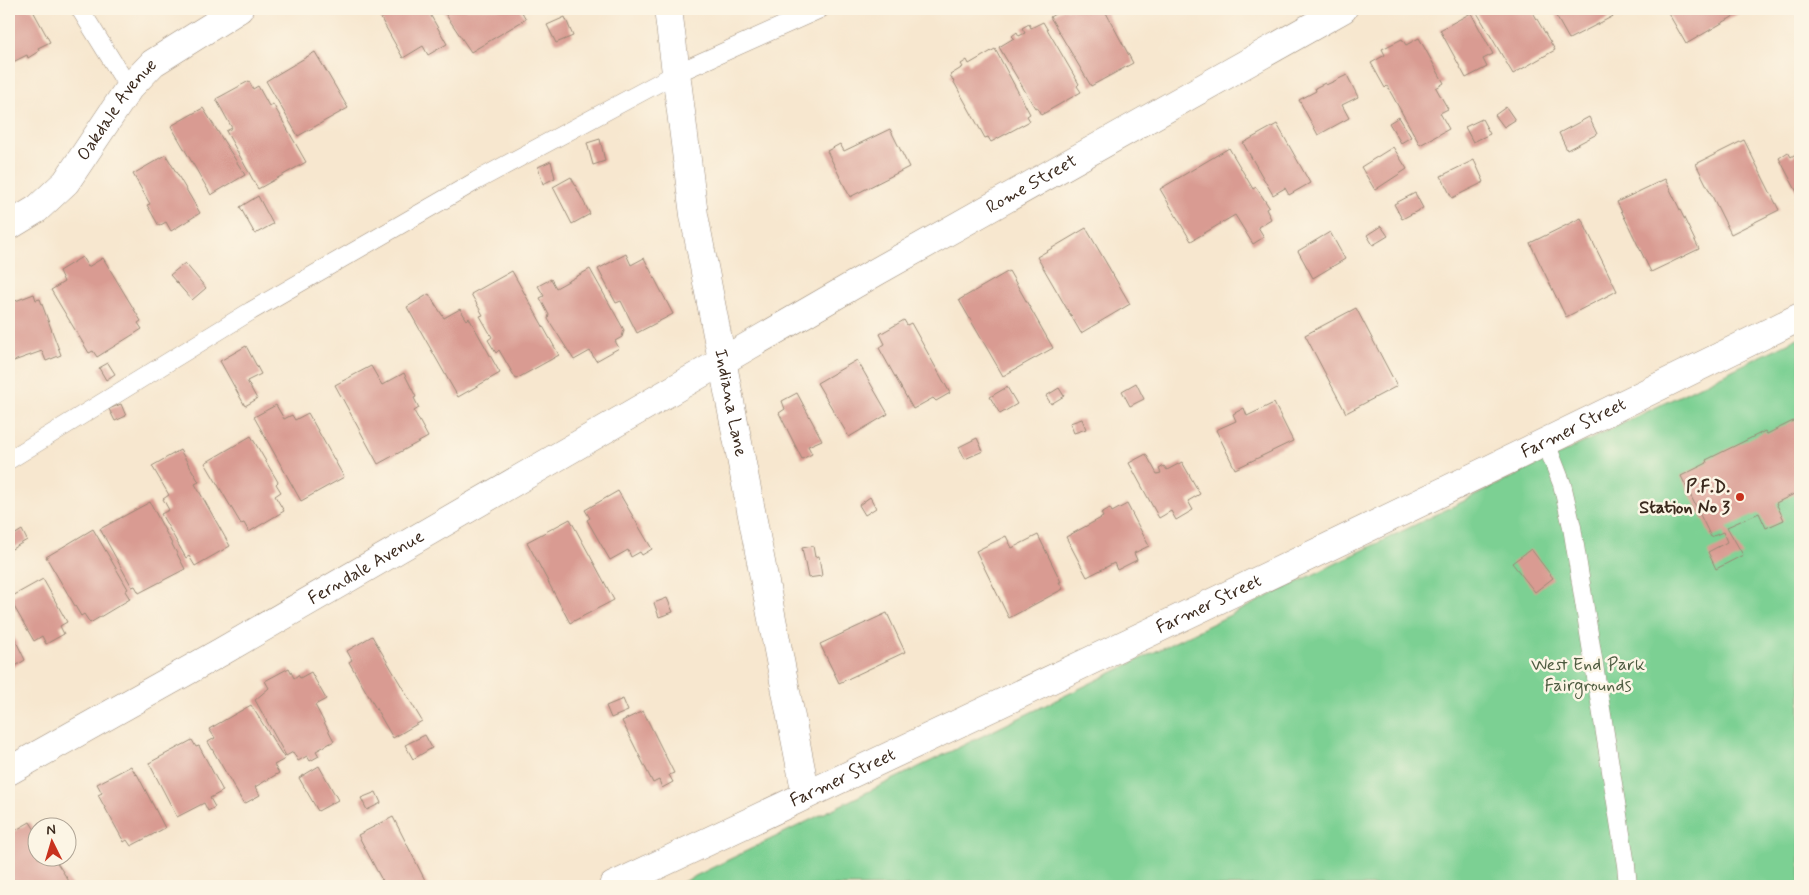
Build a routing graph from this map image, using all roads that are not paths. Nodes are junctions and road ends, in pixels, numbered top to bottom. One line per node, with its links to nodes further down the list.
1 (80, 9): 7 (lane)
2 (239, 9): 7 (street, Oakdale Avenue)
3 (668, 9): 6 (street, Indiana Lane)
4 (820, 9): 6 (lane)
5 (1343, 9): 10 (street, Rome Street)
6 (677, 73): 10 (street, Indiana Lane); 12 (lane)
7 (129, 88): 8 (street, Oakdale Avenue)
8 (9, 226)
9 (1800, 316): 11 (street, Farmer Street)
10 (723, 362): 13 (street, Ferndale Avenue); 14 (street, Indiana Lane)
11 (1546, 443): 14 (street, Farmer Street); 16 (lane)
12 (9, 460)
13 (9, 771)
14 (806, 795): 15 (street, Farmer Street)
15 (612, 886)
16 (1628, 886)

